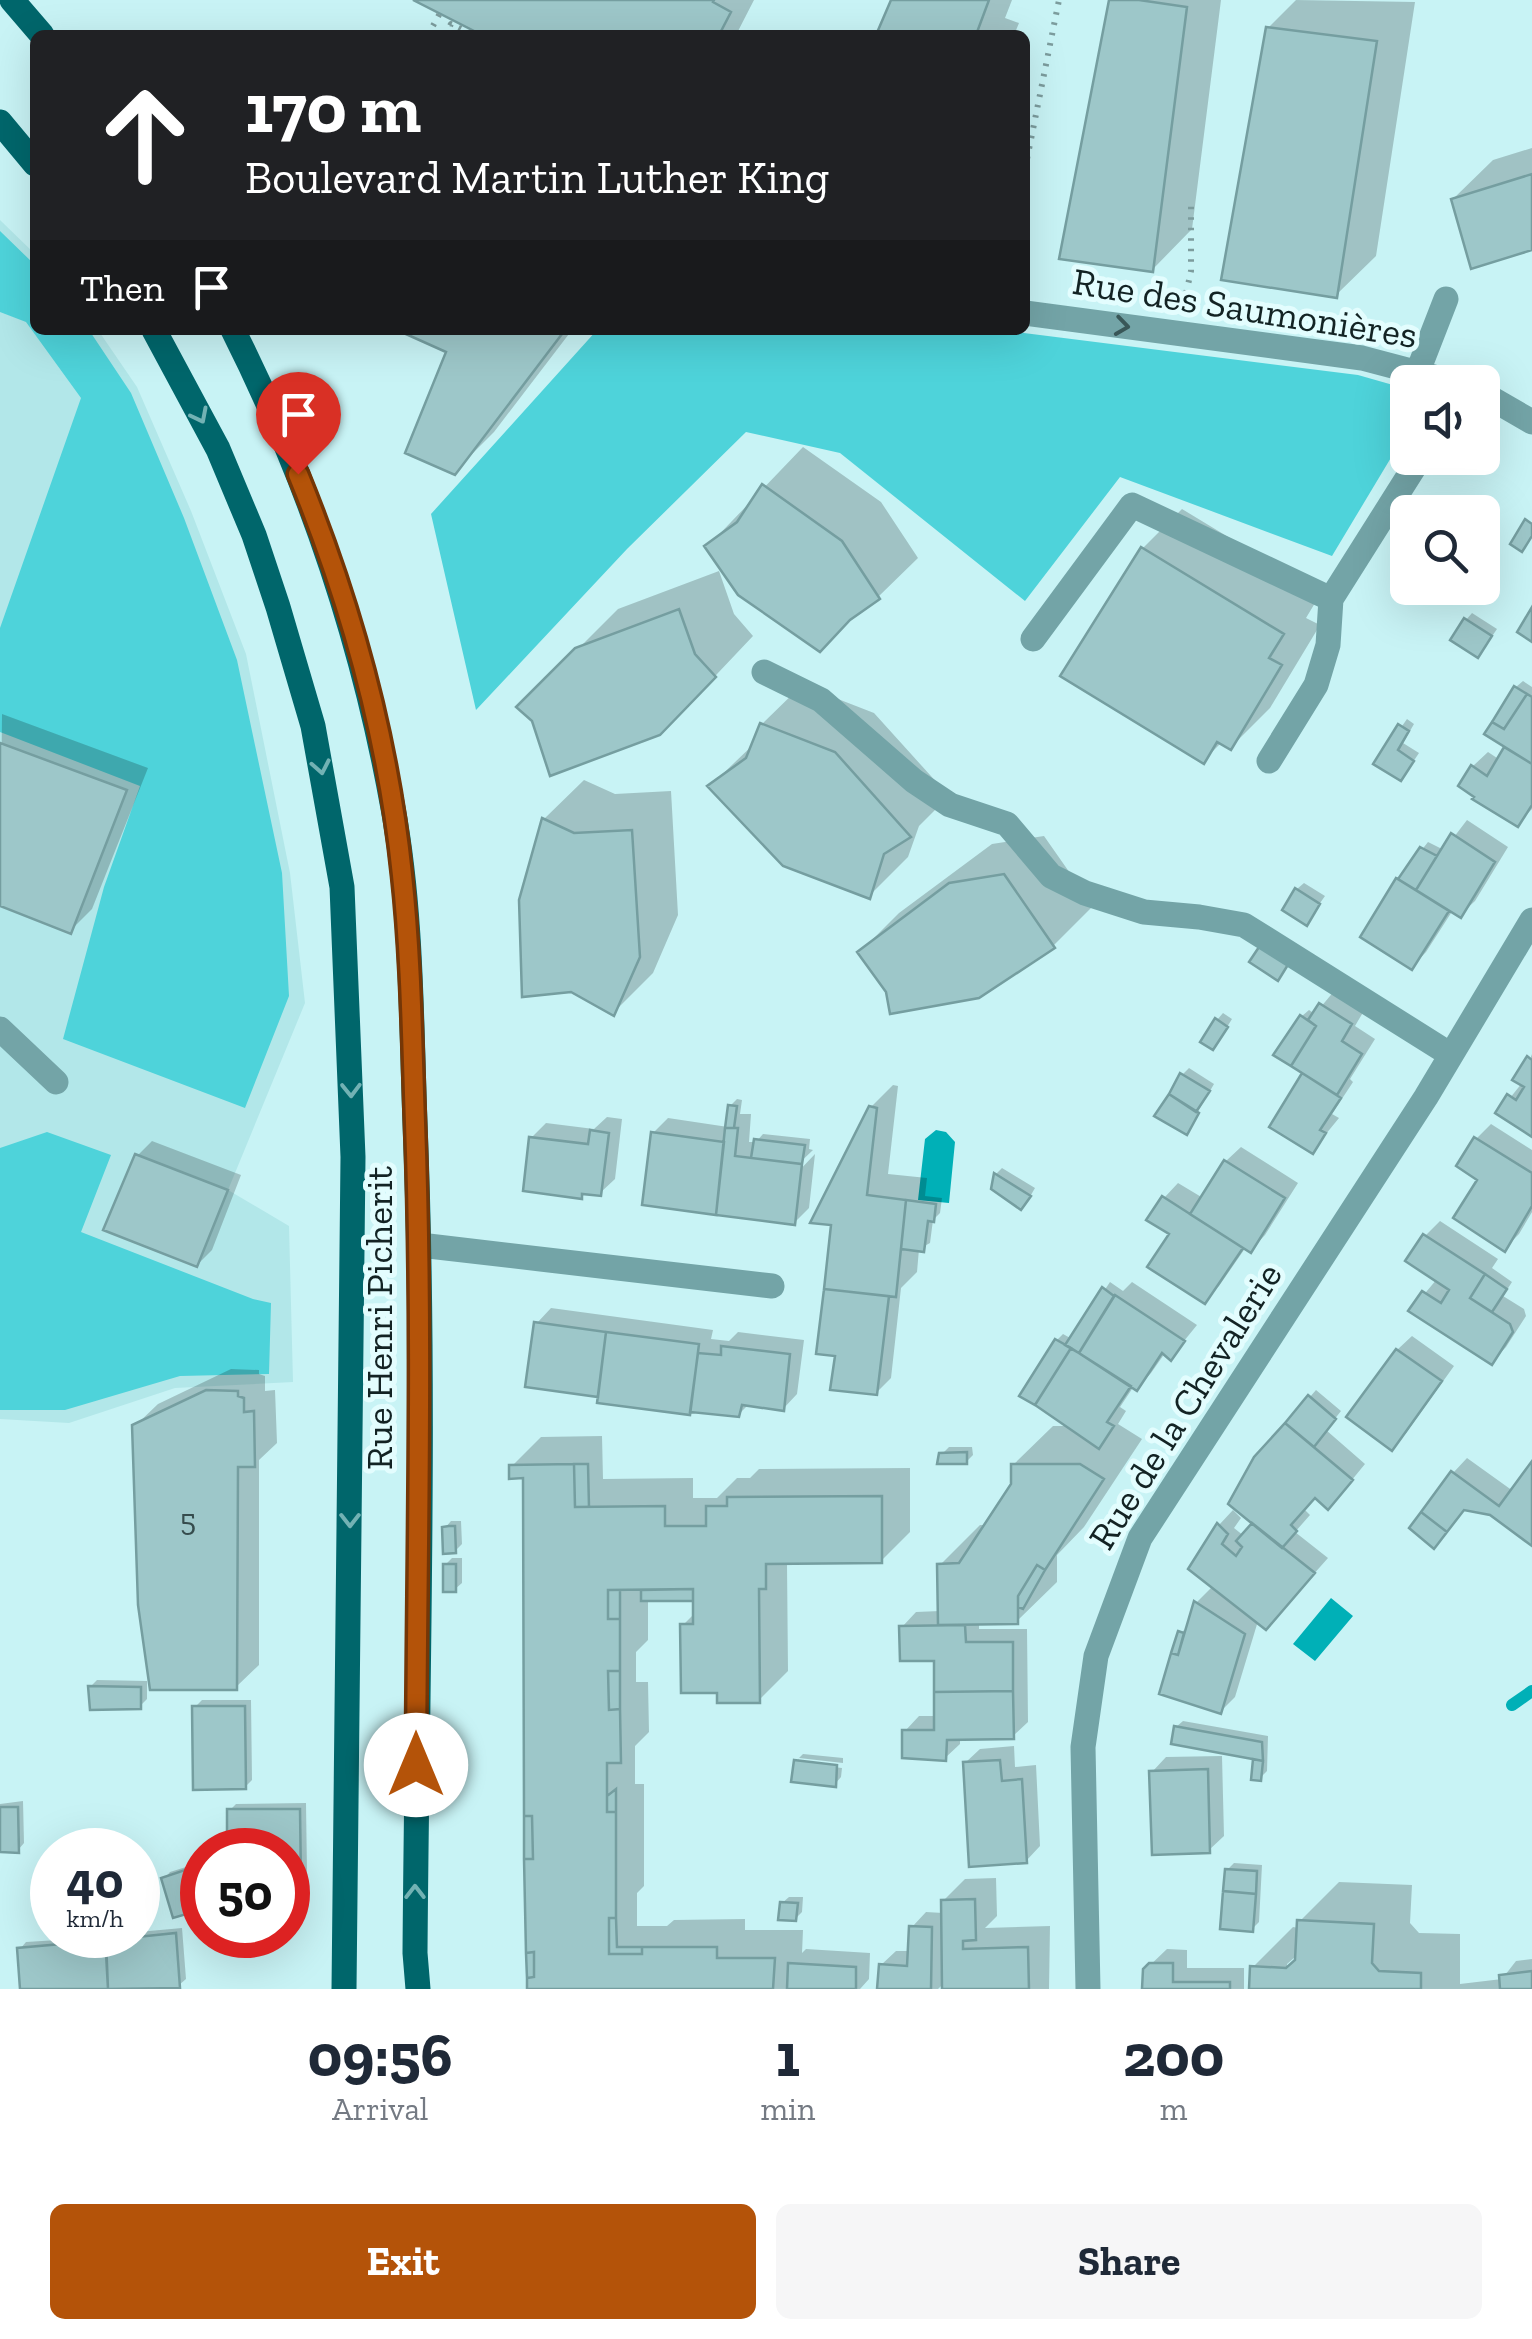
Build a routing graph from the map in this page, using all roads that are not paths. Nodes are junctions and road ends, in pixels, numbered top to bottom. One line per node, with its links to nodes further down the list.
1 (12, 0): 2 (main road)
2 (38, 30)
3 (0, 122): 4 (main road)
4 (30, 158)
5 (1446, 299): 10 (street)
6 (1030, 314): 9 (street, Rue des Saumonières, one-way to 9)
7 (157, 335): 24 (main road, Rue Henri Picherit, one-way to 24)
8 (235, 335): 22 (main road, Rue Henri Picherit)
9 (1392, 365)
10 (1420, 365)
11 (1500, 404): 12 (street)
12 (1532, 422)
13 (1409, 475): 14 (street)
14 (1331, 599): 15 (street); 17 (street)
15 (1033, 639)
16 (764, 672): 20 (street)
17 (1269, 760)
18 (1532, 920): 20 (street, Rue de la Chevalerie)
19 (0, 1029): 21 (street)
20 (1451, 1054): 26 (street, Rue de la Chevalerie)
21 (56, 1082)
22 (420, 1245): 23 (street); 25 (main road, Rue Henri Picherit, one-way to 22)
23 (772, 1286)
24 (344, 1989)
25 (418, 1989)
26 (1088, 1989)

